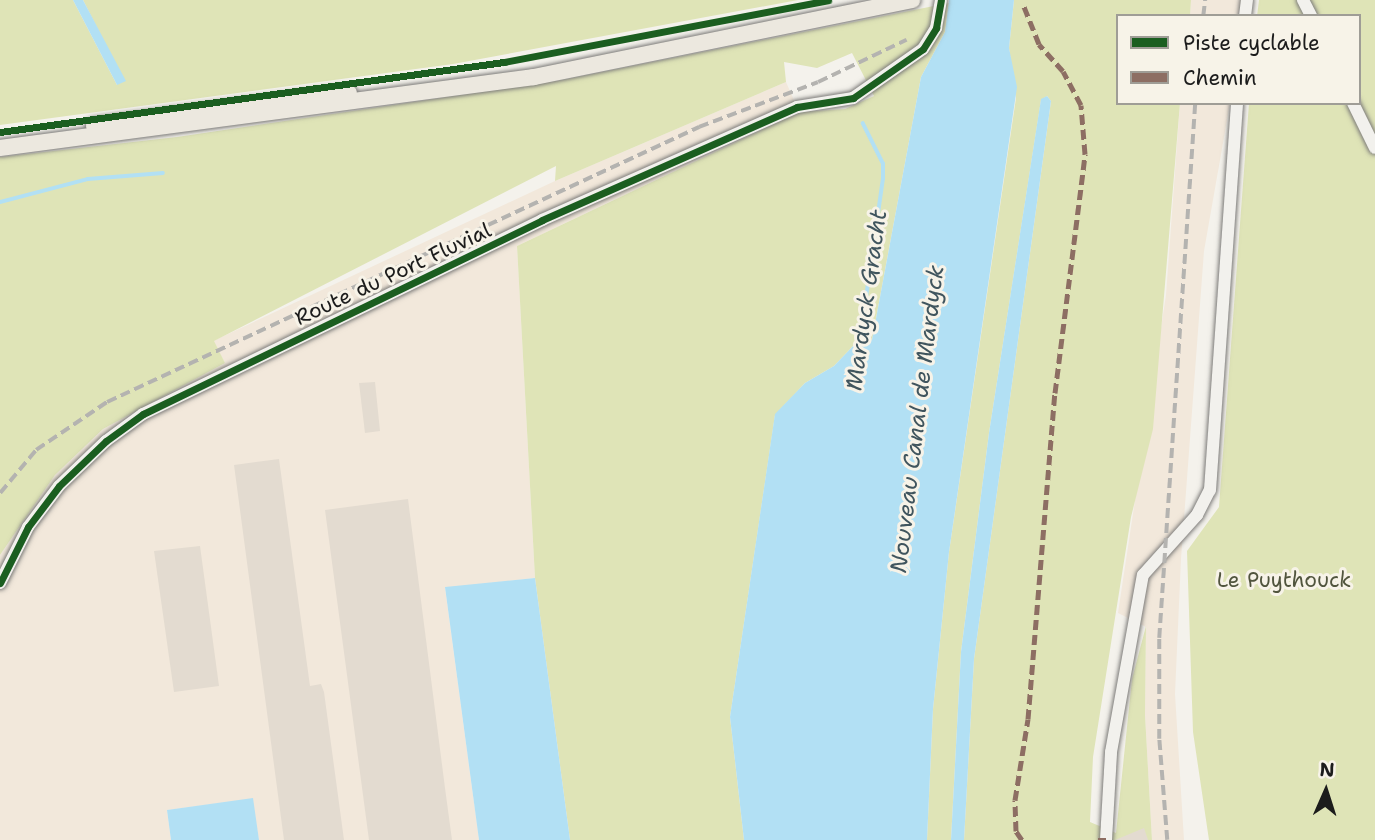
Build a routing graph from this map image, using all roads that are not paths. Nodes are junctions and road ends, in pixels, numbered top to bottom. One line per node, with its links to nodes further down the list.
1 (872, 0): 6 (main road)
2 (912, 0): 7 (main road)
3 (941, 0): 9 (street, Route du Port Fluvial)
4 (1237, 105): 10 (street)
5 (1354, 105): 8 (street)
6 (0, 139)
7 (0, 148)
8 (1375, 148)
9 (0, 583)
10 (1106, 840)

